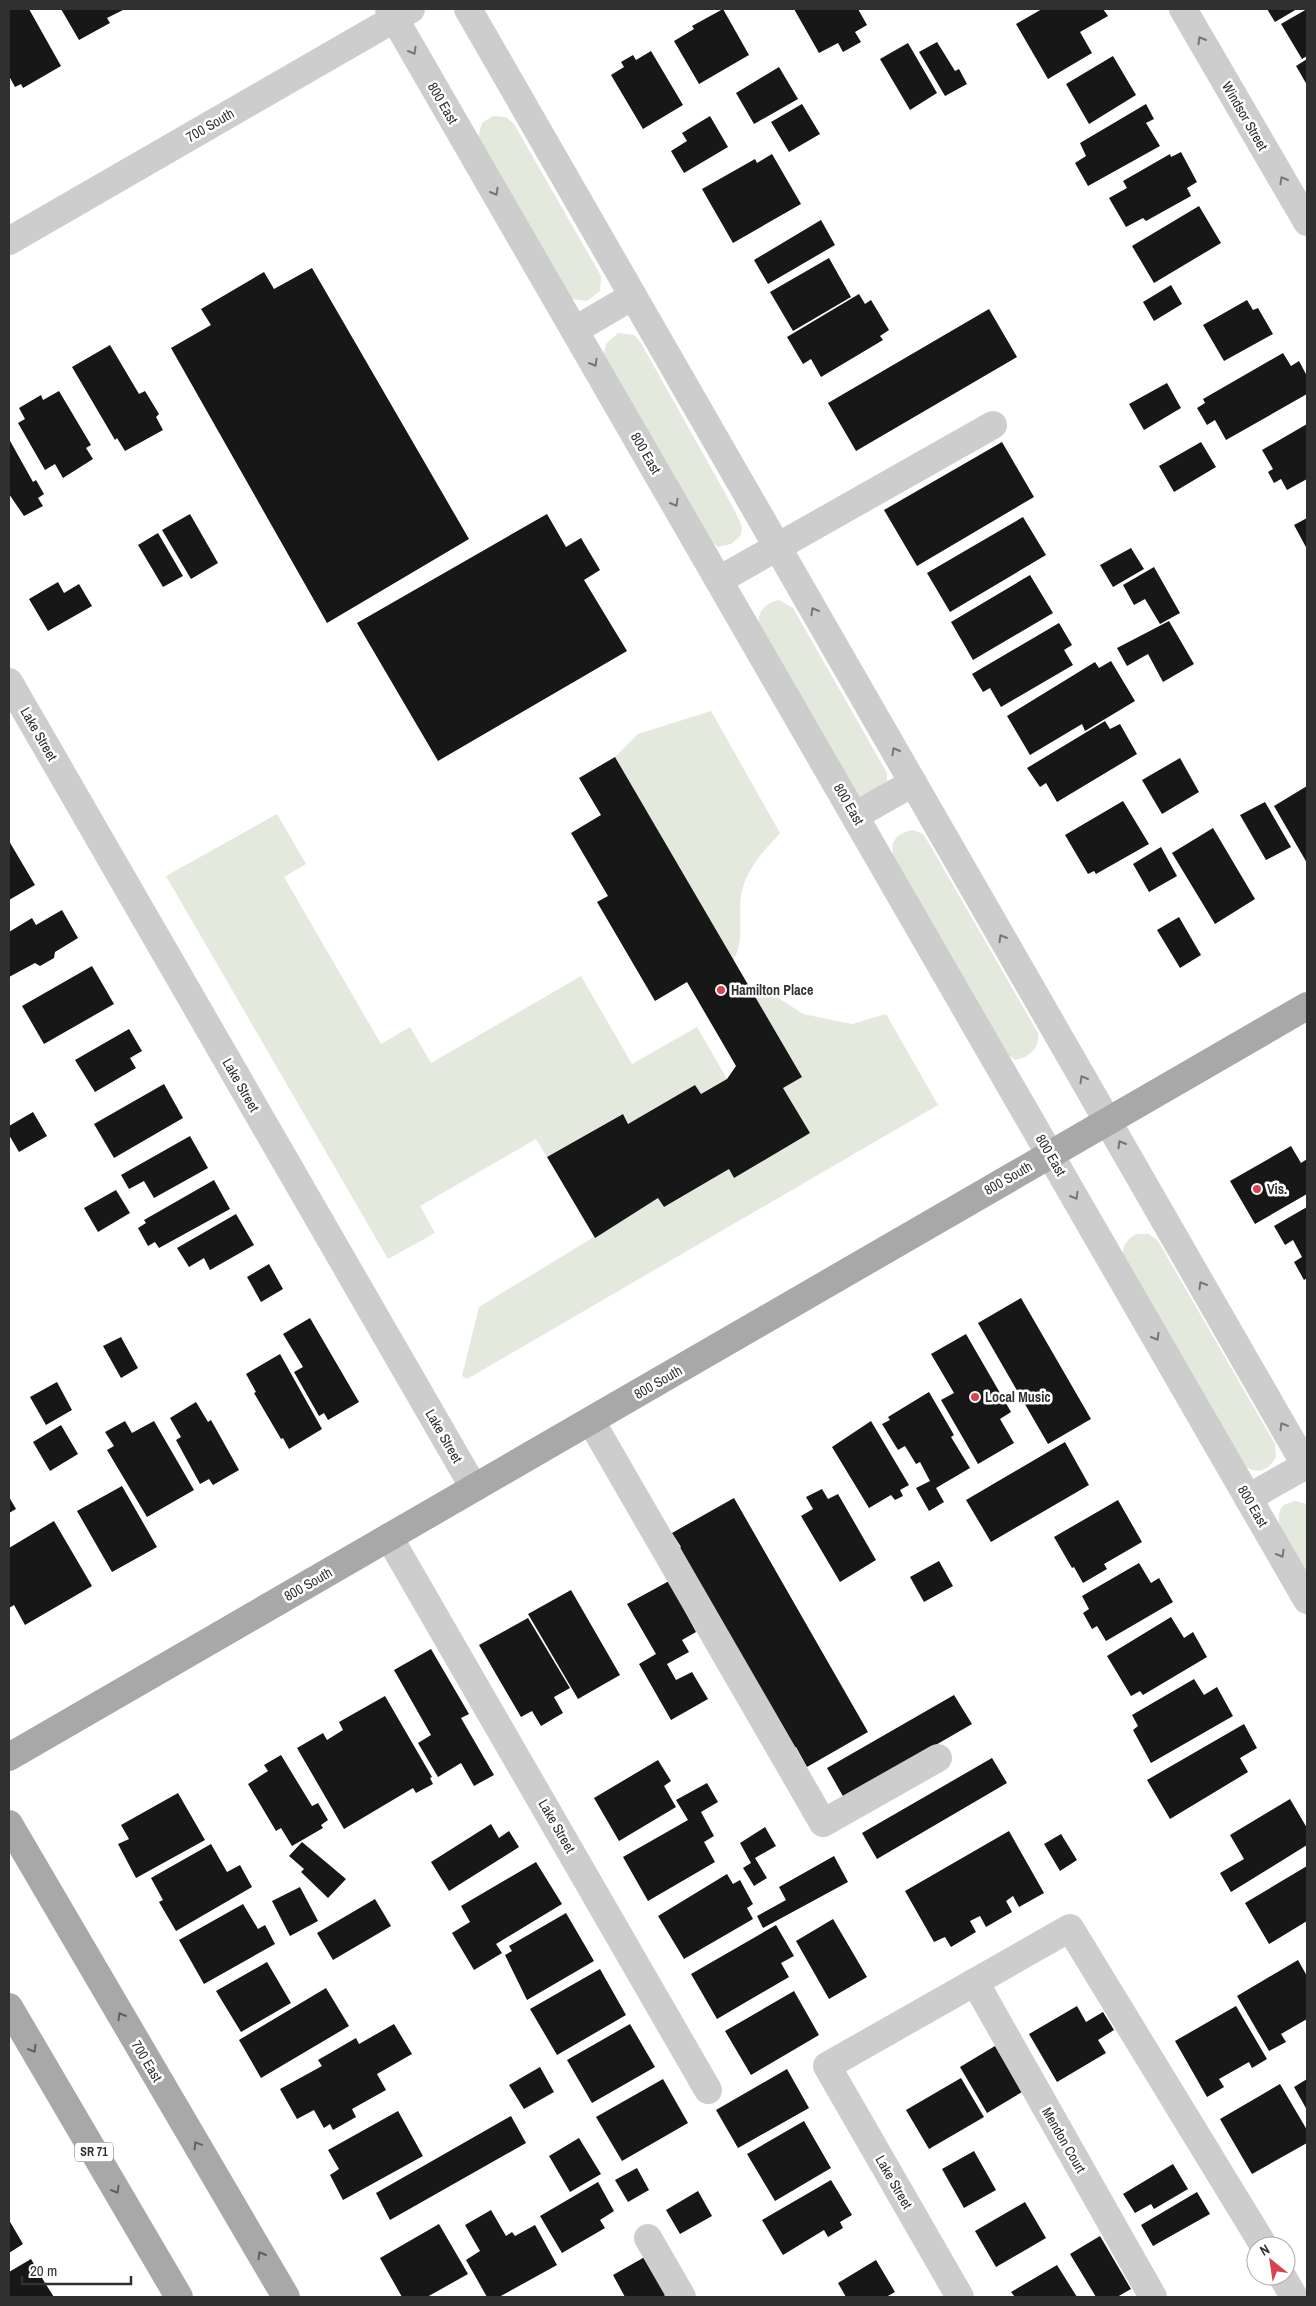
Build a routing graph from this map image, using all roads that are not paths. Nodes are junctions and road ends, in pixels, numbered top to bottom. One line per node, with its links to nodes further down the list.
1 (468, 9): 6 (street)
2 (1184, 9): 4 (street, Windsor Street, one-way to 2)
3 (398, 12): 5 (street, 700 South); 7 (street, 800 East, one-way to 7)
4 (1307, 222)
5 (9, 241)
6 (633, 296): 7 (street); 9 (street)
7 (575, 330): 10 (street, 800 East, one-way to 10)
8 (992, 425): 9 (street)
9 (777, 547): 10 (street); 12 (street, one-way to 9)
10 (719, 580): 13 (street, 800 East)
11 (9, 682): 19 (street, Lake Street)
12 (913, 783): 13 (street); 15 (street, one-way to 12)
13 (856, 815): 16 (street, 800 East)
14 (1307, 1006): 15 (main road, 800 South)
15 (1107, 1121): 16 (main road, 800 South); 18 (street, one-way to 15)
16 (1051, 1154): 17 (main road, 800 South); 20 (street, 800 East, one-way to 20)
17 (591, 1421): 19 (main road, 800 South); 24 (street)
18 (1306, 1467): 20 (street)
19 (474, 1488): 21 (main road, 800 South)
20 (1248, 1498): 22 (street, 800 East, one-way to 22)
21 (389, 1537): 23 (main road, 800 South); 28 (street, Lake Street)
22 (1307, 1600)
23 (9, 1757)
24 (938, 1758)
25 (9, 1824): 33 (main road, 700 East, one-way to 25)
26 (974, 1982): 29 (street); 35 (street, Lake Street); 36 (street, Mendon Court)
27 (9, 2007): 32 (main road, SR 71, one-way to 32)
28 (708, 2090)
29 (1258, 2236)
30 (648, 2238): 34 (street)
31 (1288, 2286): 37 (street)
32 (178, 2297)
33 (286, 2297)
34 (682, 2297)
35 (960, 2297)
36 (1153, 2297)
37 (1294, 2297)

